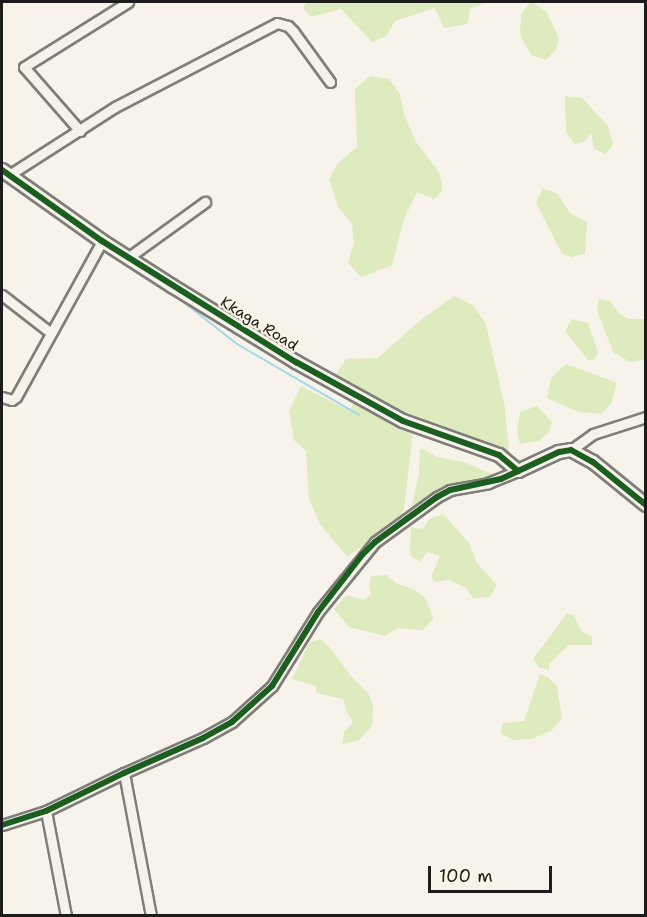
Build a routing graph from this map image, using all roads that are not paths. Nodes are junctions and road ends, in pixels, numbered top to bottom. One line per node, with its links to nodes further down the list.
1 (128, 2): 3 (street)
2 (330, 82): 3 (street)
3 (80, 131): 4 (street)
4 (5, 173): 6 (street, Kkaga Road)
5 (205, 202): 7 (street)
6 (102, 241): 7 (street, Kkaga Road); 9 (street)
7 (129, 257): 13 (street, Kkaga Road)
8 (2, 295): 9 (street)
9 (51, 333): 10 (street)
10 (2, 397)
11 (645, 417): 12 (street)
12 (571, 450): 13 (street); 14 (street)
13 (518, 471): 15 (street)
14 (645, 505)
15 (124, 773): 16 (street); 19 (street)
16 (46, 811): 17 (street); 18 (street)
17 (2, 825)
18 (66, 915)
19 (151, 915)

